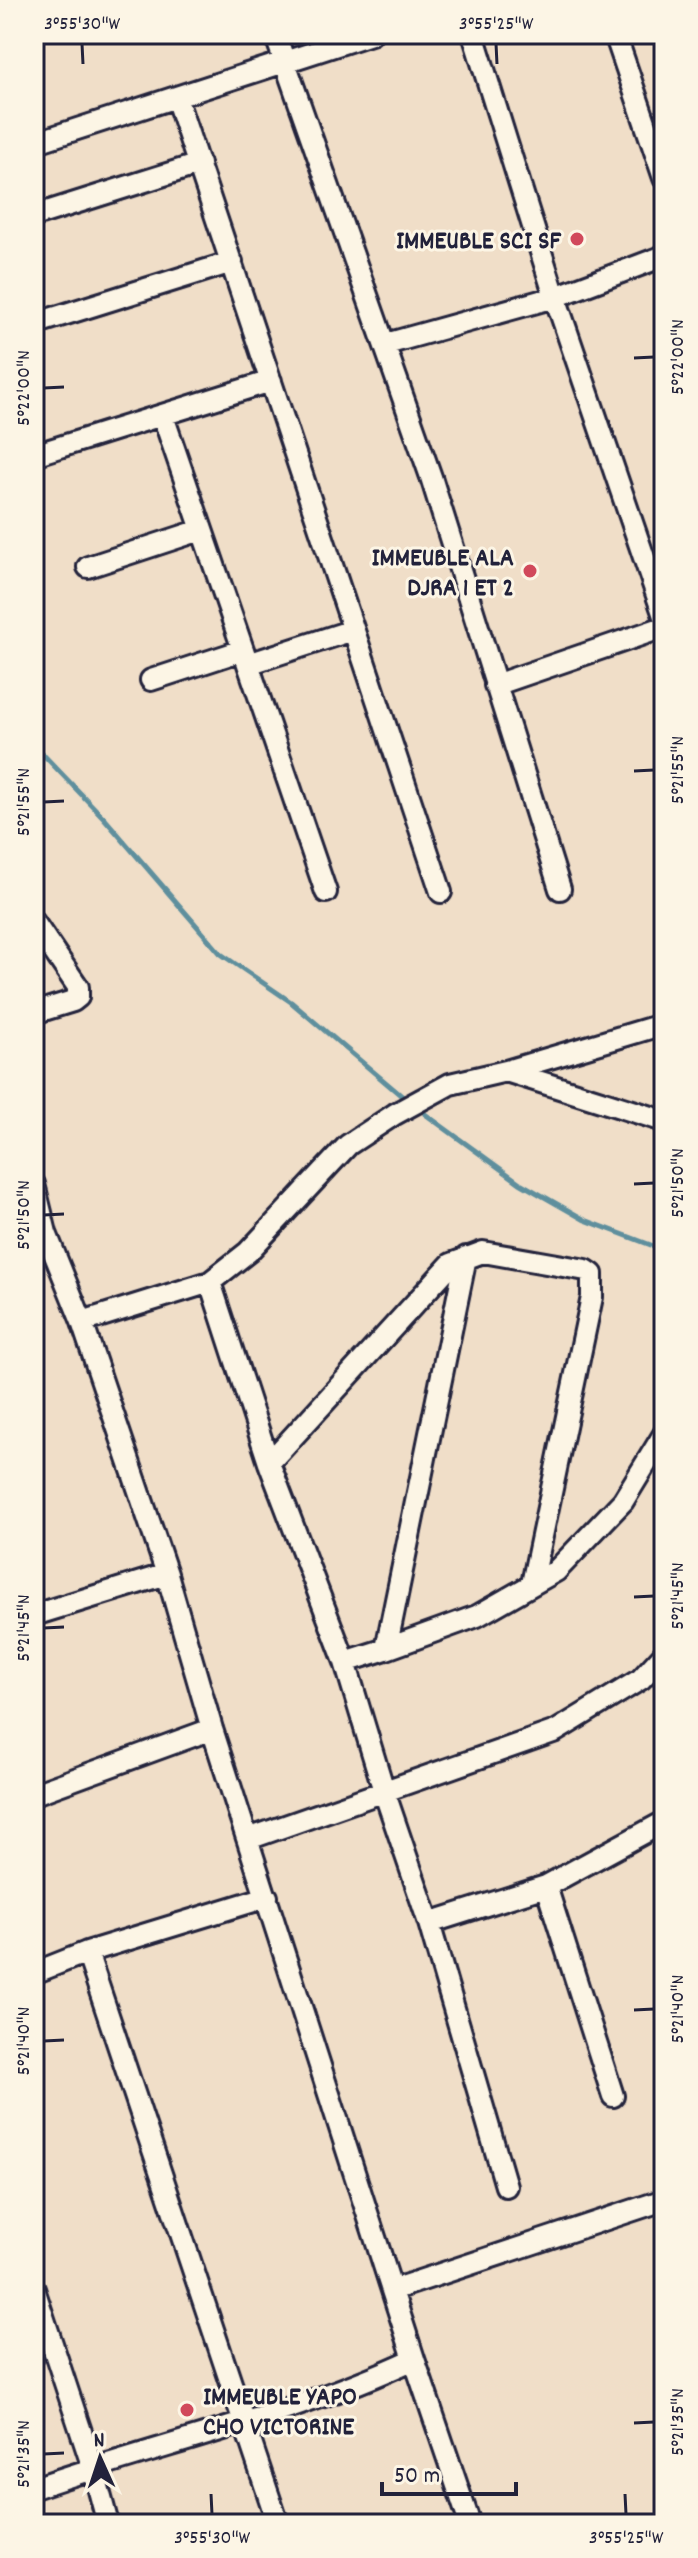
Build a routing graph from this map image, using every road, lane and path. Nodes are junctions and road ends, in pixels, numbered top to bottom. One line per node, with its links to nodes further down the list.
1 (275, 34): 5 (street)
2 (371, 34): 5 (street)
3 (473, 34): 13 (street)
4 (615, 34): 9 (street)
5 (284, 62): 6 (street); 15 (street)
6 (176, 97): 7 (street); 8 (street)
7 (34, 143)
8 (199, 164): 10 (street); 12 (street)
9 (664, 178)
10 (34, 216)
11 (664, 256): 13 (street)
12 (232, 262): 14 (street); 16 (street)
13 (555, 297): 15 (street); 21 (street)
14 (34, 324)
15 (386, 344): 26 (street)
16 (271, 381): 17 (street); 23 (street)
17 (163, 416): 18 (street); 19 (street)
18 (34, 455)
19 (201, 530): 20 (street); 24 (street)
20 (88, 567)
21 (664, 616)
22 (664, 627): 26 (street)
23 (353, 630): 24 (street); 29 (street)
24 (245, 657): 25 (street); 28 (street)
25 (151, 680)
26 (495, 685): 27 (street)
27 (560, 889)
28 (326, 892)
29 (441, 892)
30 (34, 922): 31 (street)
31 (34, 1013)
32 (664, 1024): 33 (street)
33 (506, 1071): 34 (street); 37 (street)
34 (664, 1121)
35 (34, 1184): 38 (street)
36 (466, 1257): 40 (street); 42 (street); 44 (street)
37 (210, 1282): 38 (street); 40 (street)
38 (82, 1322): 41 (street)
39 (664, 1434): 42 (street)
40 (269, 1463): 46 (street)
41 (167, 1574): 43 (street); 47 (street)
42 (532, 1584): 44 (street)
43 (34, 1615)
44 (386, 1649): 46 (street)
45 (662, 1660): 48 (street)
46 (345, 1662): 48 (street)
47 (212, 1729): 49 (street); 51 (street)
48 (384, 1791): 51 (street); 54 (street)
49 (34, 1794)
50 (664, 1822): 52 (street)
51 (248, 1839): 53 (street)
52 (546, 1886): 54 (street); 57 (street)
53 (267, 1897): 55 (street); 61 (street)
54 (429, 1923): 58 (street)
55 (87, 1952): 56 (street); 63 (street)
56 (34, 1973)
57 (613, 2096)
58 (506, 2186)
59 (664, 2200): 61 (street)
60 (34, 2289): 64 (street)
61 (392, 2290): 62 (street)
62 (414, 2359): 63 (street); 68 (street)
63 (243, 2424): 64 (street); 67 (street)
64 (93, 2468): 65 (street); 66 (street)
65 (34, 2488)
66 (108, 2524)
67 (278, 2524)
68 (470, 2524)

